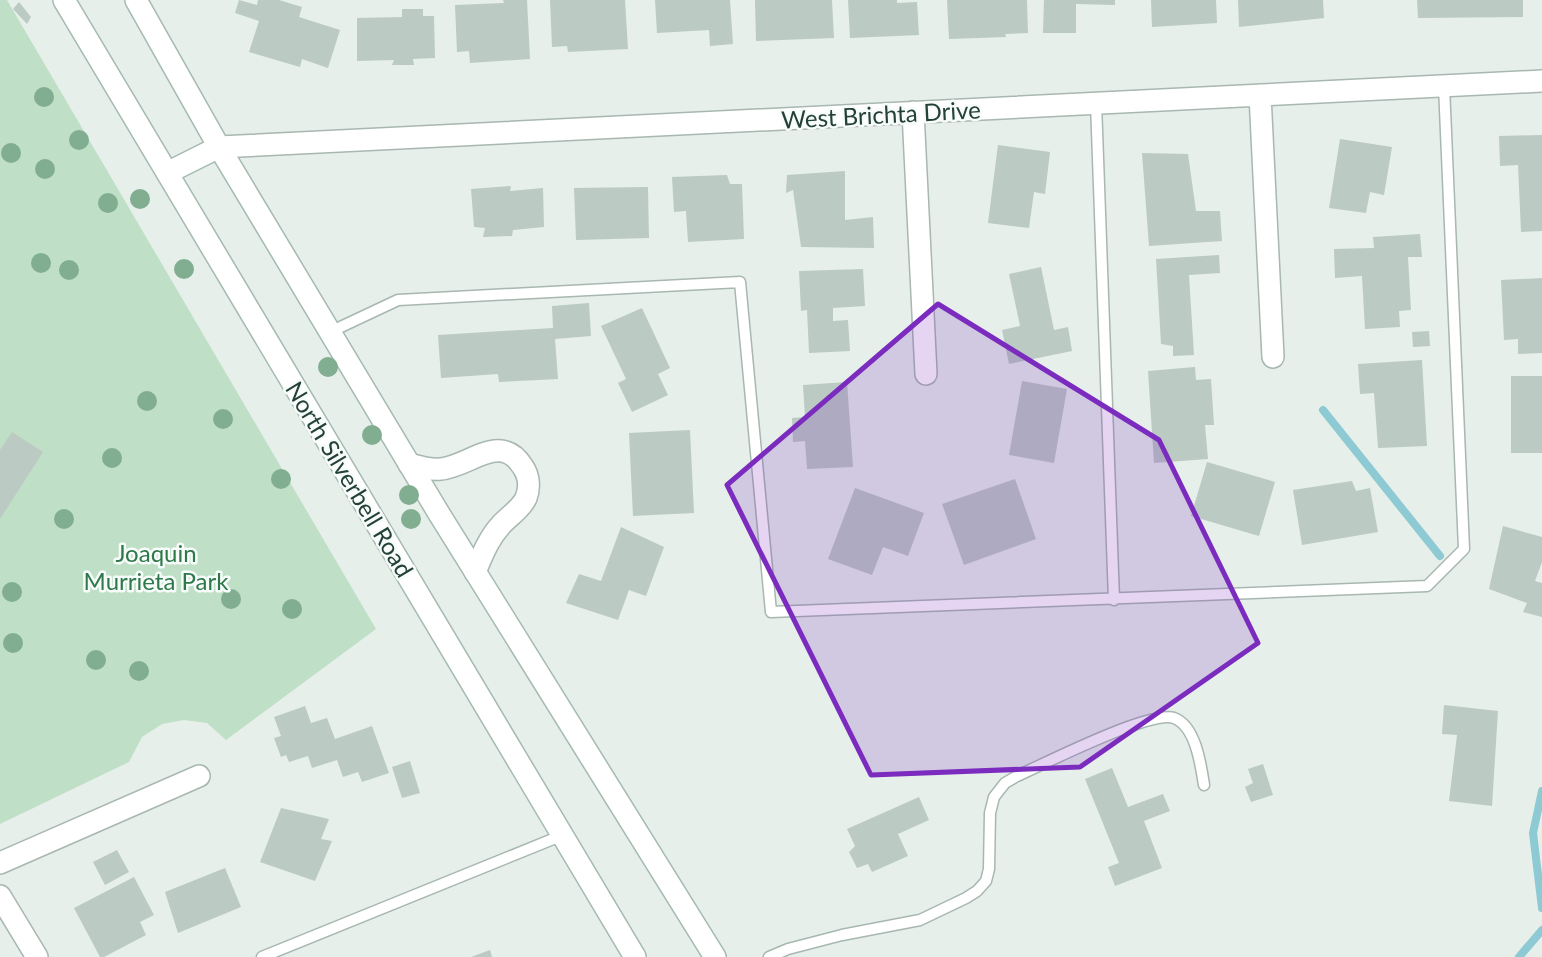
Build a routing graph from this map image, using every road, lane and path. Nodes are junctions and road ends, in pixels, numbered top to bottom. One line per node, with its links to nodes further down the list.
1 (64, 0): 9 (street, North Silverbell Road)
2 (136, 0): 8 (street)
3 (1542, 81): 4 (street, West Brichta Drive)
4 (1444, 86): 5 (street, West Brichta Drive); 15 (lane)
5 (1260, 95): 6 (street, West Brichta Drive); 11 (street)
6 (1096, 103): 7 (street, West Brichta Drive); 15 (lane)
7 (913, 112): 8 (street, West Brichta Drive); 12 (street)
8 (219, 147): 9 (street); 10 (street)
9 (167, 173): 18 (street, North Silverbell Road)
10 (330, 332): 13 (street); 15 (lane)
11 (1273, 357)
12 (926, 374)
13 (409, 464): 14 (street); 14 (street)
14 (475, 572): 24 (street)
15 (1114, 600)
16 (199, 776): 19 (street)
17 (1204, 785): 25 (lane)
18 (562, 835): 22 (lane); 23 (street, North Silverbell Road)
19 (0, 863)
20 (0, 896): 21 (street)
21 (37, 957)
22 (262, 957)
23 (635, 957)
24 (715, 957)
25 (769, 957)

